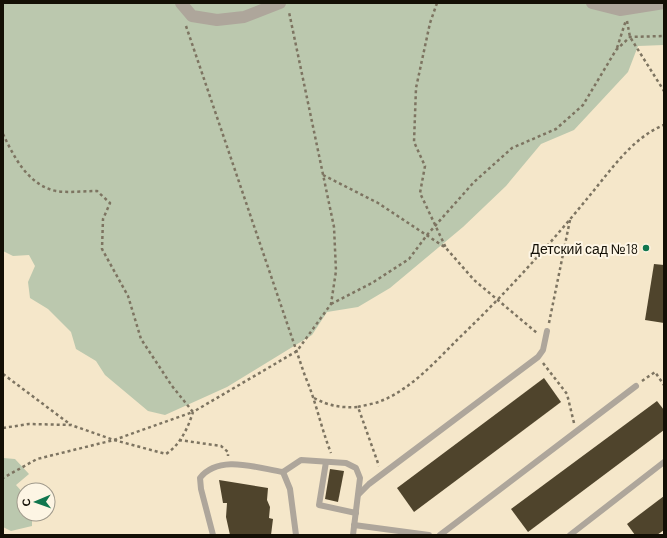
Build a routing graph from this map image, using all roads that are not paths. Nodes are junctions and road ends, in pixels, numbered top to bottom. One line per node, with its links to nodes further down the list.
1 (181, 3): 4 (street)
2 (592, 3): 3 (street)
3 (664, 4)
4 (284, 7)
5 (547, 331): 10 (lane)
6 (636, 386): 17 (lane)
7 (326, 462): 9 (lane); 10 (lane); 11 (lane)
8 (664, 462): 18 (lane)
9 (282, 472): 13 (lane); 14 (lane)
10 (359, 494): 11 (lane)
11 (356, 513): 12 (lane)
12 (354, 524): 15 (lane); 16 (lane)
13 (213, 535)
14 (296, 535)
15 (353, 535)
16 (429, 535)
17 (440, 535)
18 (570, 535)

